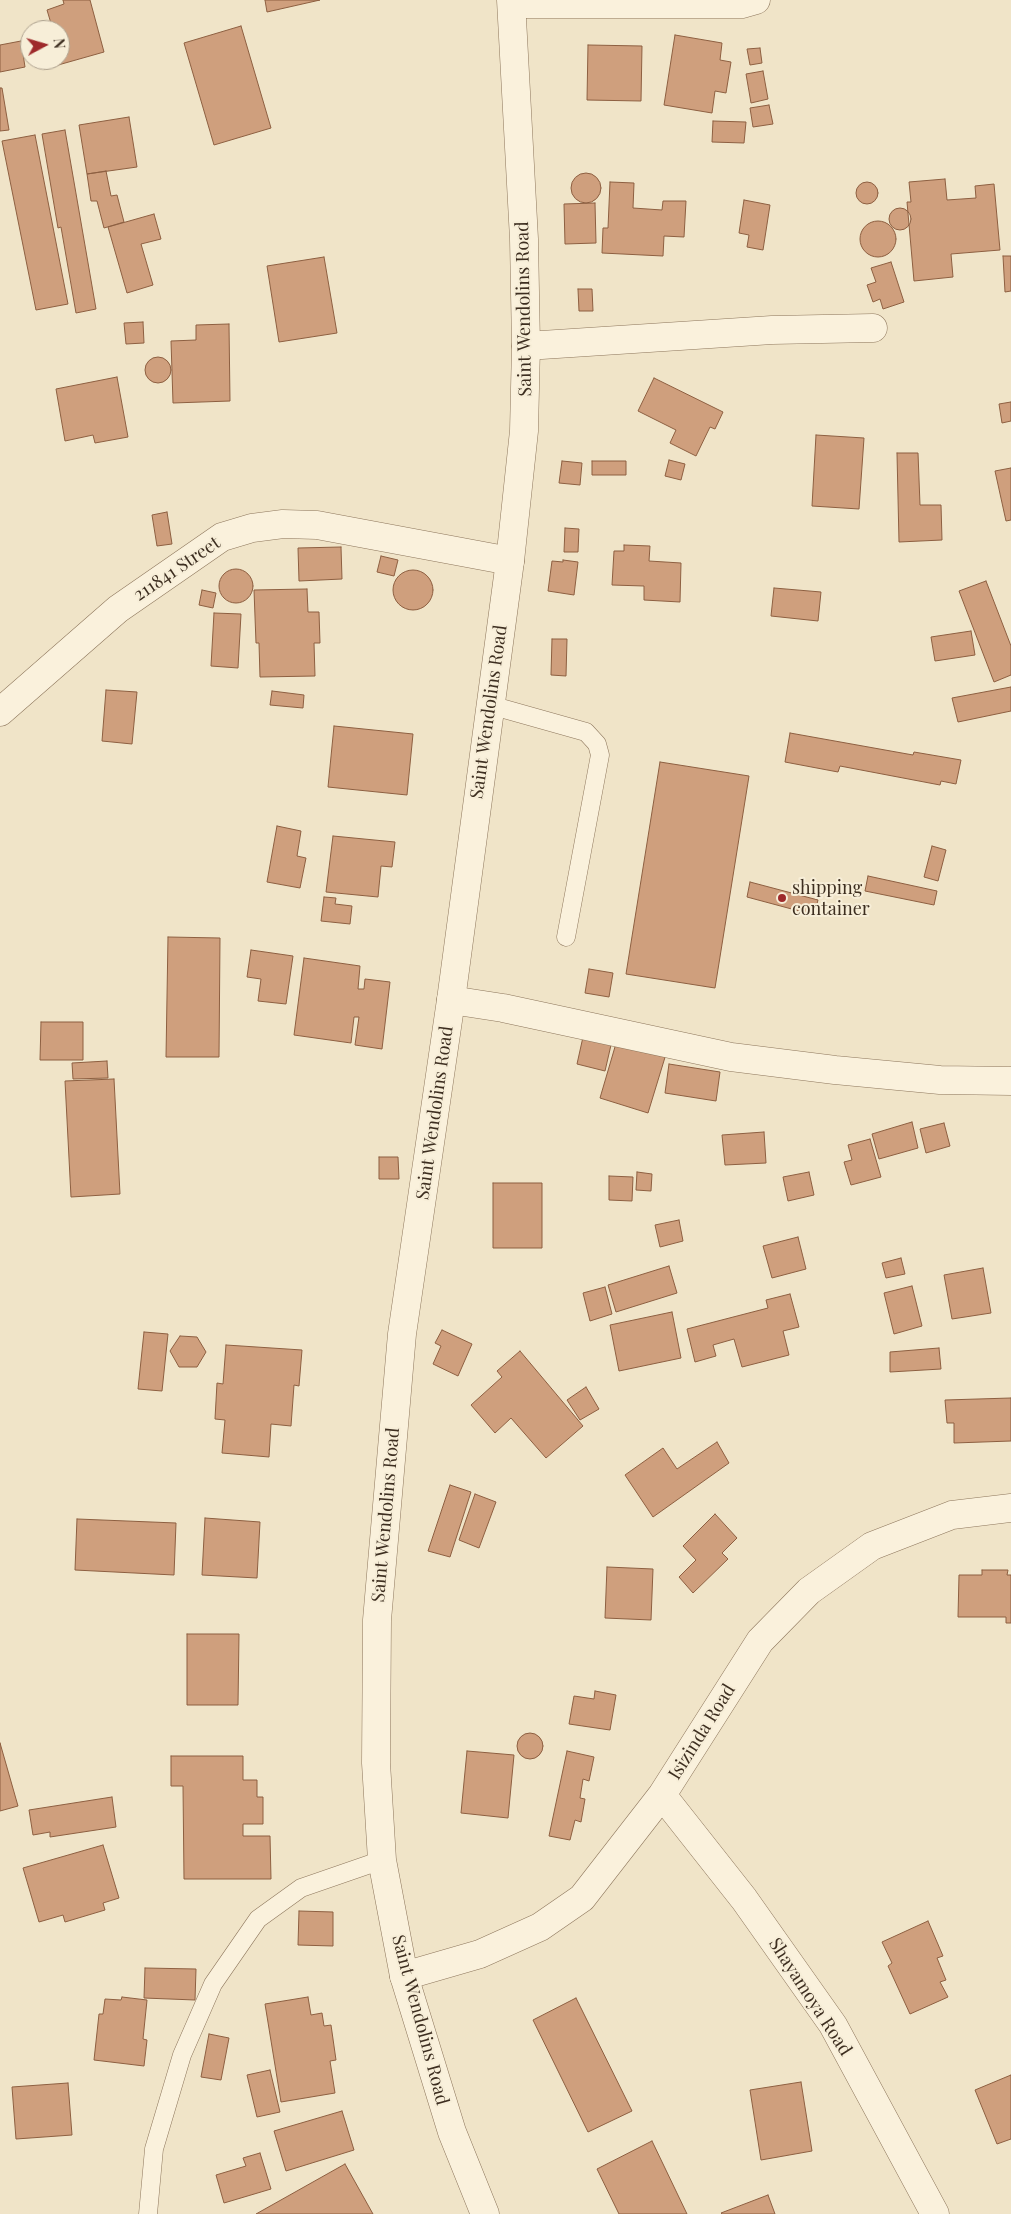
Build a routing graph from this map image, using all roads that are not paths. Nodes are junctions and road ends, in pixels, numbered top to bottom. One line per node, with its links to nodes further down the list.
1 (756, 0): 2 (street)
2 (512, 2): 4 (street, Saint Wendolins Road)
3 (873, 328): 4 (street)
4 (526, 346): 5 (street, Saint Wendolins Road)
5 (510, 561): 6 (street, Saint Wendolins Road); 7 (street, 211841 Street)
6 (490, 705): 8 (lane); 9 (street, Saint Wendolins Road)
7 (0, 712)
8 (566, 937)
9 (451, 1000): 10 (street); 13 (street, Saint Wendolins Road)
10 (1011, 1081)
11 (1011, 1508): 12 (street, Isizinda Road)
12 (662, 1795): 14 (street, Isizinda Road); 17 (street, Shayamoya Road)
13 (382, 1860): 14 (street, Saint Wendolins Road); 15 (lane)
14 (404, 1976): 16 (street, Saint Wendolins Road)
15 (148, 2214)
16 (485, 2214)
17 (935, 2214)

